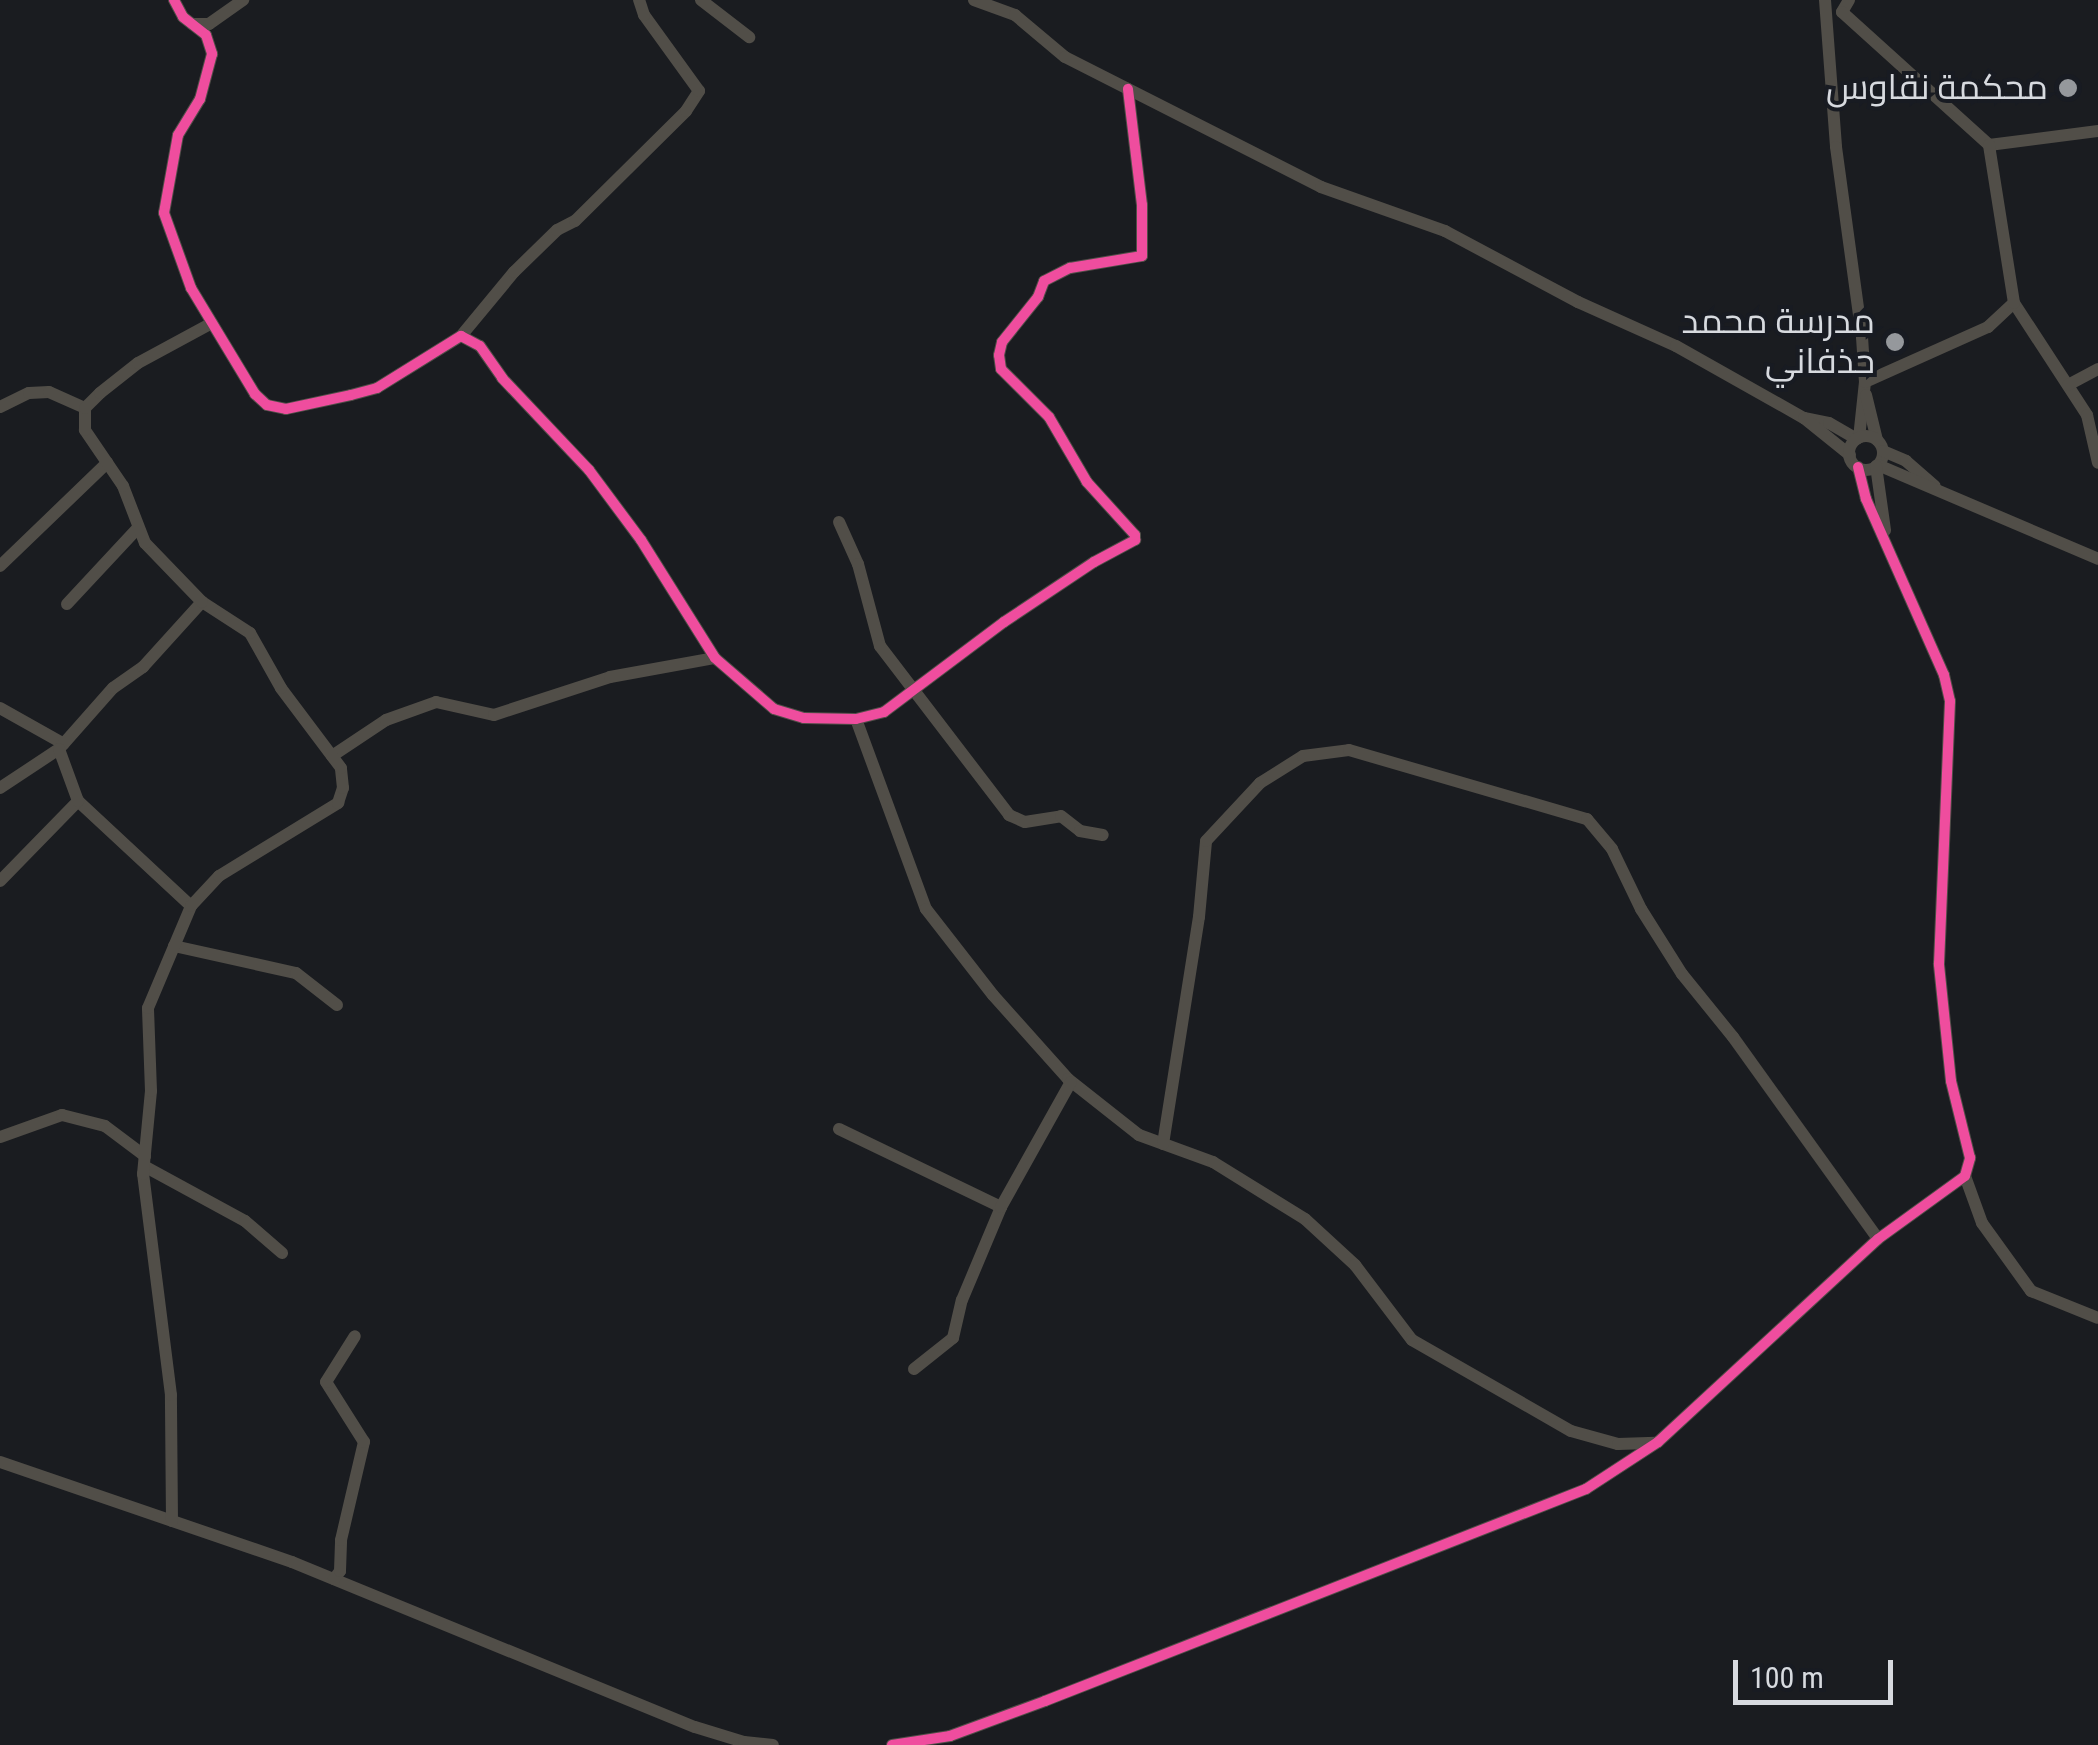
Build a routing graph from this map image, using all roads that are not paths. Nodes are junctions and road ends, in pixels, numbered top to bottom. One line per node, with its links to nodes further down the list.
1 (174, 0): 9 (street)
2 (243, 0): 8 (street)
3 (639, 0): 18 (street)
4 (701, 0): 11 (street)
5 (974, 0): 13 (street)
6 (1825, 0): 10 (street)
7 (1846, 6): 10 (street); 15 (street)
8 (226, 14): 9 (street); 12 (street)
9 (192, 24): 12 (street)
10 (1829, 27): 21 (street)
11 (750, 38)
12 (212, 54): 17 (street)
13 (1128, 89): 24 (street); 43 (street)
14 (2098, 130): 15 (street)
15 (1989, 146): 16 (street)
16 (2014, 303): 20 (street); 21 (street)
17 (212, 323): 18 (street); 23 (street)
18 (461, 336): 42 (street)
19 (2098, 369): 20 (street)
20 (2068, 386): 28 (street)
21 (1865, 388): 25 (street); 26 (street)
22 (0, 407): 23 (street)
23 (85, 408): 29 (street)
24 (1804, 418): 25 (street); 27 (street)
25 (1855, 433): 26 (street); 27 (street)
26 (1880, 446): 30 (street); 33 (street)
27 (1850, 455): 31 (street)
28 (2098, 462)
29 (107, 463): 36 (street); 39 (street)
30 (1877, 466): 31 (street); 32 (street); 34 (street)
31 (1858, 468): 37 (street)
32 (1901, 478): 33 (street); 34 (street)
33 (1935, 486): 38 (street)
34 (1879, 493): 37 (street)
35 (838, 522): 43 (street)
36 (137, 529): 40 (street); 41 (street)
37 (1888, 542): 60 (street)
38 (2098, 559)
39 (0, 566)
40 (202, 602): 46 (street); 47 (street)
41 (66, 604)
42 (715, 658): 45 (street); 47 (street)
43 (913, 693): 45 (street); 50 (street)
44 (0, 708): 46 (street)
45 (856, 719): 55 (street)
46 (61, 746): 48 (street); 49 (street)
47 (332, 756): 52 (street)
48 (0, 788)
49 (78, 801): 51 (street); 52 (street)
50 (1103, 835)
51 (0, 881)
52 (191, 906): 53 (street)
53 (174, 946): 54 (street); 59 (street)
54 (337, 1006)
55 (1071, 1082): 58 (street); 61 (street)
56 (839, 1129): 61 (street)
57 (0, 1137): 59 (street)
58 (1163, 1144): 62 (street); 68 (street)
59 (144, 1161): 63 (street); 71 (street)
60 (1965, 1176): 62 (street); 64 (street)
61 (1002, 1207): 66 (street)
62 (1878, 1238): 67 (street)
63 (282, 1254)
64 (2098, 1318)
65 (355, 1336): 72 (street)
66 (914, 1369)
67 (1658, 1442): 68 (street); 70 (street)
68 (1618, 1444): 70 (street)
69 (0, 1462): 71 (street)
70 (1623, 1468): 74 (street)
71 (172, 1521): 72 (street)
72 (334, 1579): 73 (street)
73 (773, 1745)
74 (892, 1745)

